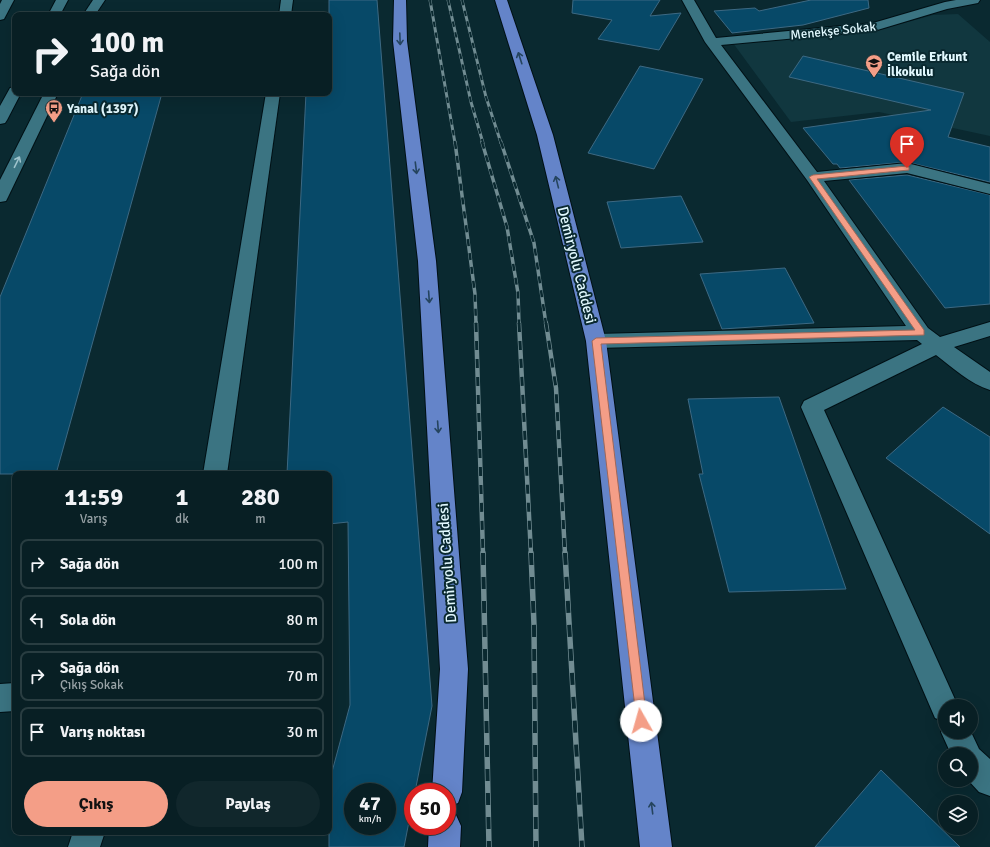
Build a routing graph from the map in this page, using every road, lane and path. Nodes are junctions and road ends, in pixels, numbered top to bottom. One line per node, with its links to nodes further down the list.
1 (62, 0): 8 (street)
2 (99, 0): 9 (street)
3 (287, 0): 10 (street)
4 (400, 0): 29 (main road, Demiryolu Caddesi, one-way to 29)
5 (501, 0): 21 (main road, Demiryolu Caddesi, one-way to 5)
6 (688, 0): 11 (street)
7 (974, 0): 11 (street, Menekşe Sokak)
8 (56, 12)
9 (91, 12)
10 (285, 12)
11 (712, 42): 16 (street)
12 (12, 96): 15 (street)
13 (50, 96): 18 (street, one-way to 13)
14 (273, 96): 23 (street)
15 (0, 120)
16 (813, 177): 17 (street); 20 (street)
17 (990, 189)
18 (0, 197)
19 (990, 329): 20 (street)
20 (930, 339): 21 (street); 22 (street); 26 (street)
21 (596, 341): 34 (main road, Demiryolu Caddesi, one-way to 21)
22 (990, 382)
23 (215, 471)
24 (12, 697): 25 (street)
25 (0, 698)
26 (941, 699)
27 (978, 768): 28 (street)
28 (990, 781)
29 (448, 783)
30 (88, 835): 32 (street)
31 (445, 835): 33 (main road)
32 (84, 847)
33 (444, 847)
34 (656, 847)

